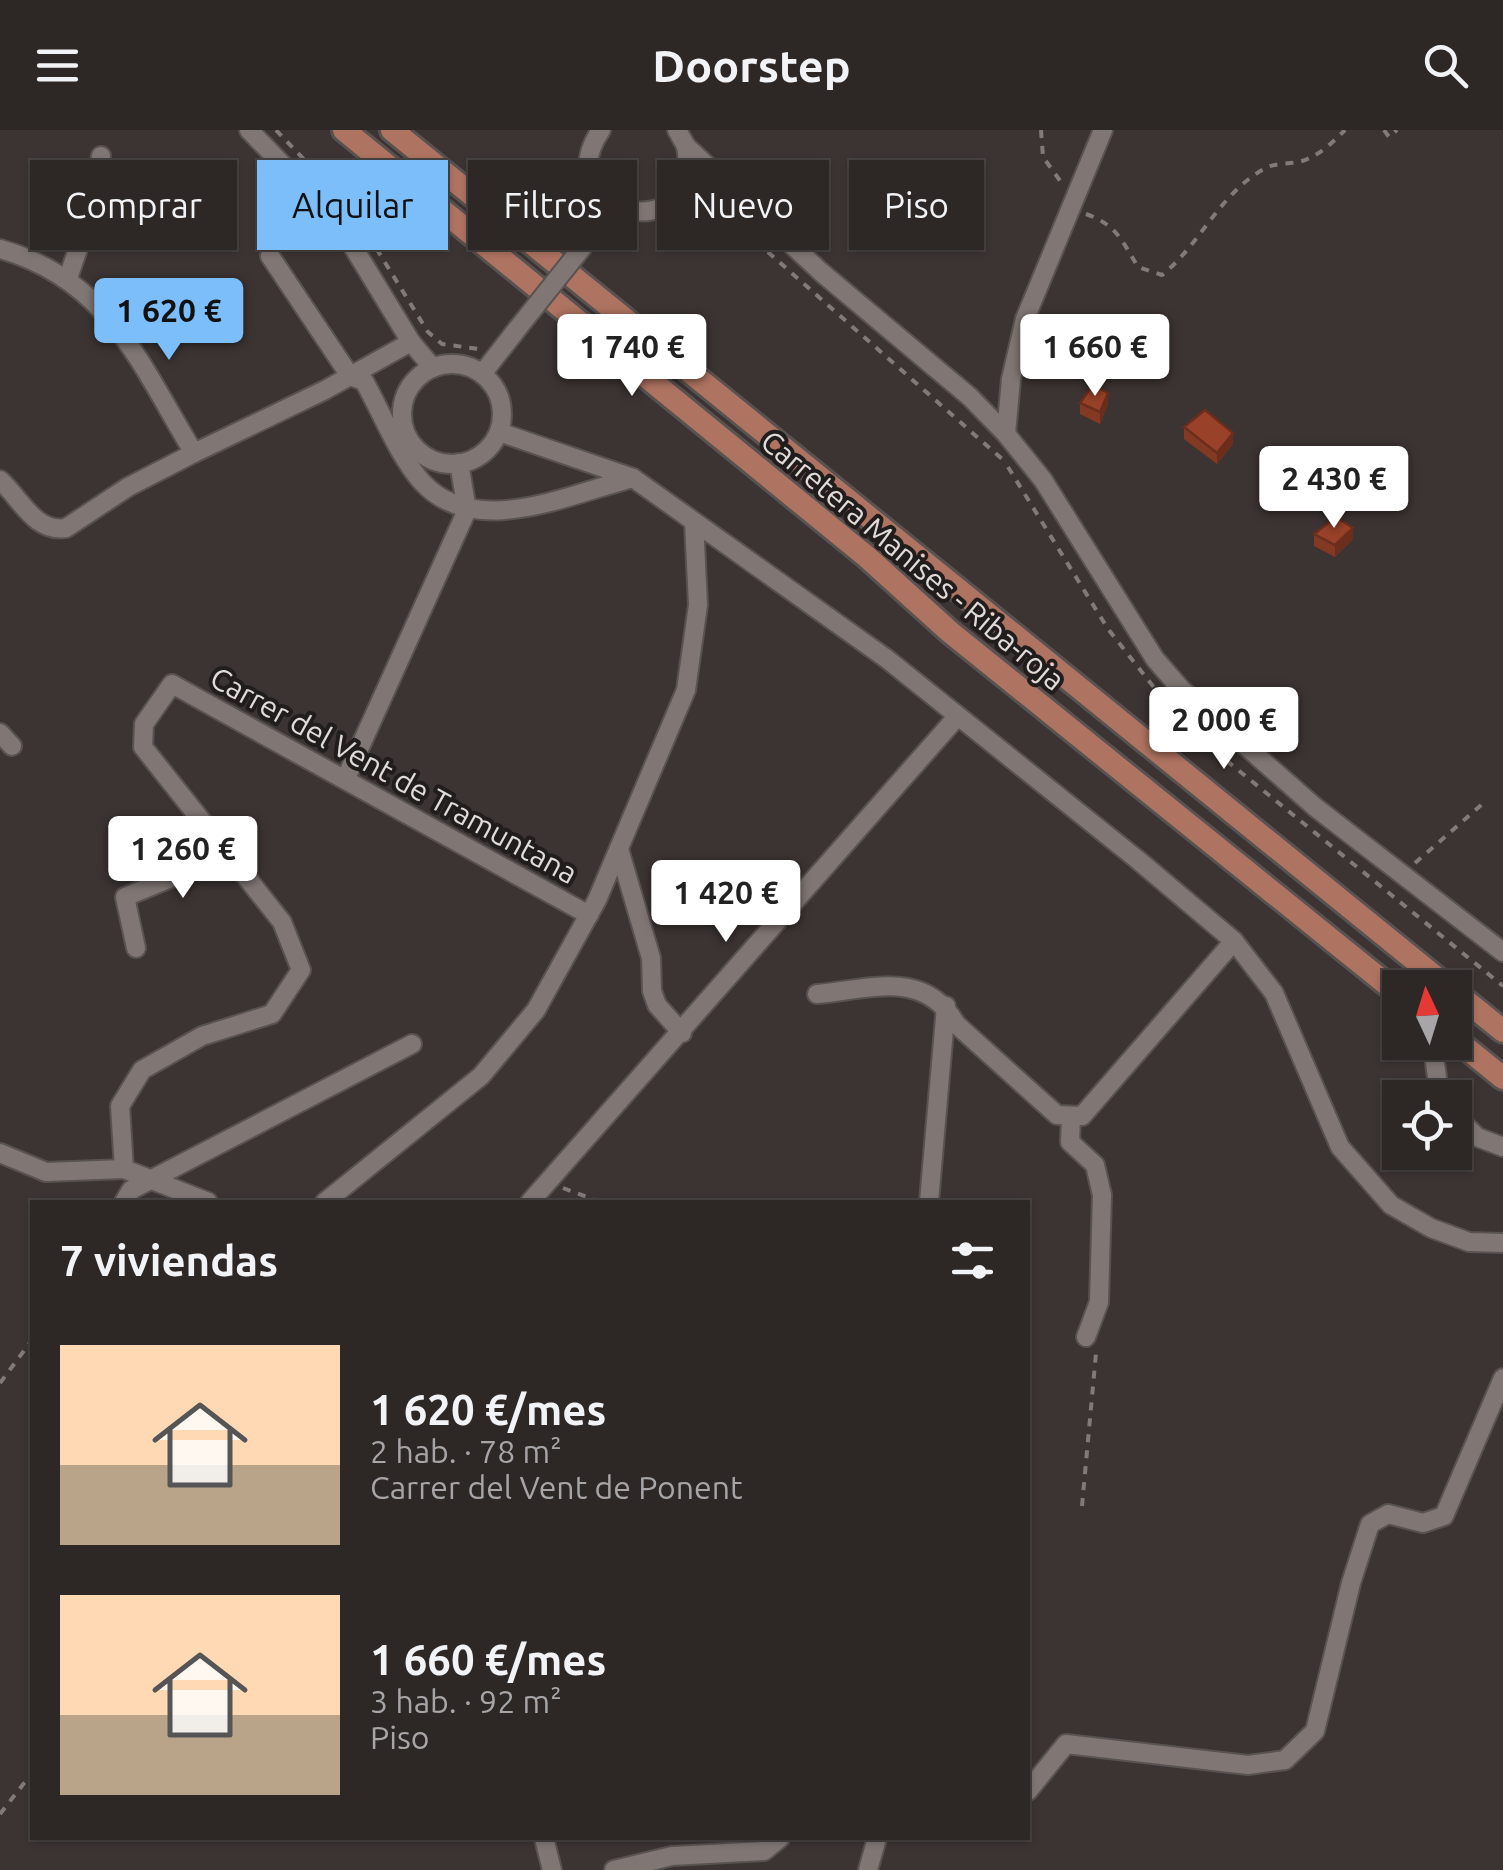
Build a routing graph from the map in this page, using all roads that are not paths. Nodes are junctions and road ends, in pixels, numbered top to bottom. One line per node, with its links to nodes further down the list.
1 (248, 130): 15 (street)
2 (344, 130): 36 (main road, Carretera Manises - Riba-roja)
3 (392, 130): 35 (main road, Carretera Manises - Riba-roja)
4 (600, 130): 9 (street)
5 (1121, 130): 7 (street)
6 (682, 138): 10 (street); 20 (street)
7 (1100, 139): 20 (street)
8 (101, 156): 14 (street)
9 (591, 160)
10 (637, 210)
11 (0, 250): 14 (street)
12 (589, 250): 17 (street, bridge)
13 (270, 256): 18 (street)
14 (68, 278): 21 (street)
15 (412, 342): 16 (street); 18 (street)
16 (432, 368): 17 (street); 22 (street)
17 (482, 374): 19 (street)
18 (350, 376): 21 (street); 25 (street)
19 (498, 432): 22 (street); 23 (street)
20 (1006, 434): 34 (street)
21 (194, 454): 24 (street)
22 (460, 463): 25 (street)
23 (633, 478): 25 (street); 26 (street)
24 (0, 480)
25 (467, 510): 28 (street)
26 (694, 522): 27 (street); 29 (street)
27 (956, 718): 32 (street); 41 (street)
28 (346, 778): 30 (street, Carrer del Vent de Tramuntana); 31 (street, Carrer del Vent de Tramuntana)
29 (619, 849): 31 (street); 41 (street)
30 (231, 853): 33 (street); 49 (street)
31 (589, 915): 53 (street)
32 (1234, 941): 45 (street); 56 (street)
33 (136, 948)
34 (1503, 952)
35 (1427, 970)
36 (1382, 980)
37 (817, 994): 38 (street)
38 (946, 1006): 45 (street); 55 (street)
39 (1472, 1006): 40 (main road, Carretera Manises - Riba-roja)
40 (1503, 1031)
41 (682, 1032): 54 (street)
42 (412, 1044): 50 (street)
43 (1472, 1053): 44 (main road)
44 (1503, 1078)
45 (1071, 1117): 57 (street)
46 (1472, 1132): 47 (street)
47 (1503, 1147)
48 (0, 1153): 49 (street)
49 (124, 1169): 50 (street)
50 (155, 1178): 51 (street); 52 (street)
51 (125, 1200)
52 (204, 1200)
53 (327, 1200)
54 (532, 1200)
55 (929, 1200)
56 (1503, 1242)
57 (1086, 1337)
58 (1503, 1378): 59 (street)
59 (1030, 1789)
60 (544, 1840): 64 (street)
61 (778, 1840): 63 (street)
62 (876, 1840): 66 (street)
63 (670, 1863): 65 (street)
64 (552, 1870)
65 (614, 1870)
66 (868, 1870)

